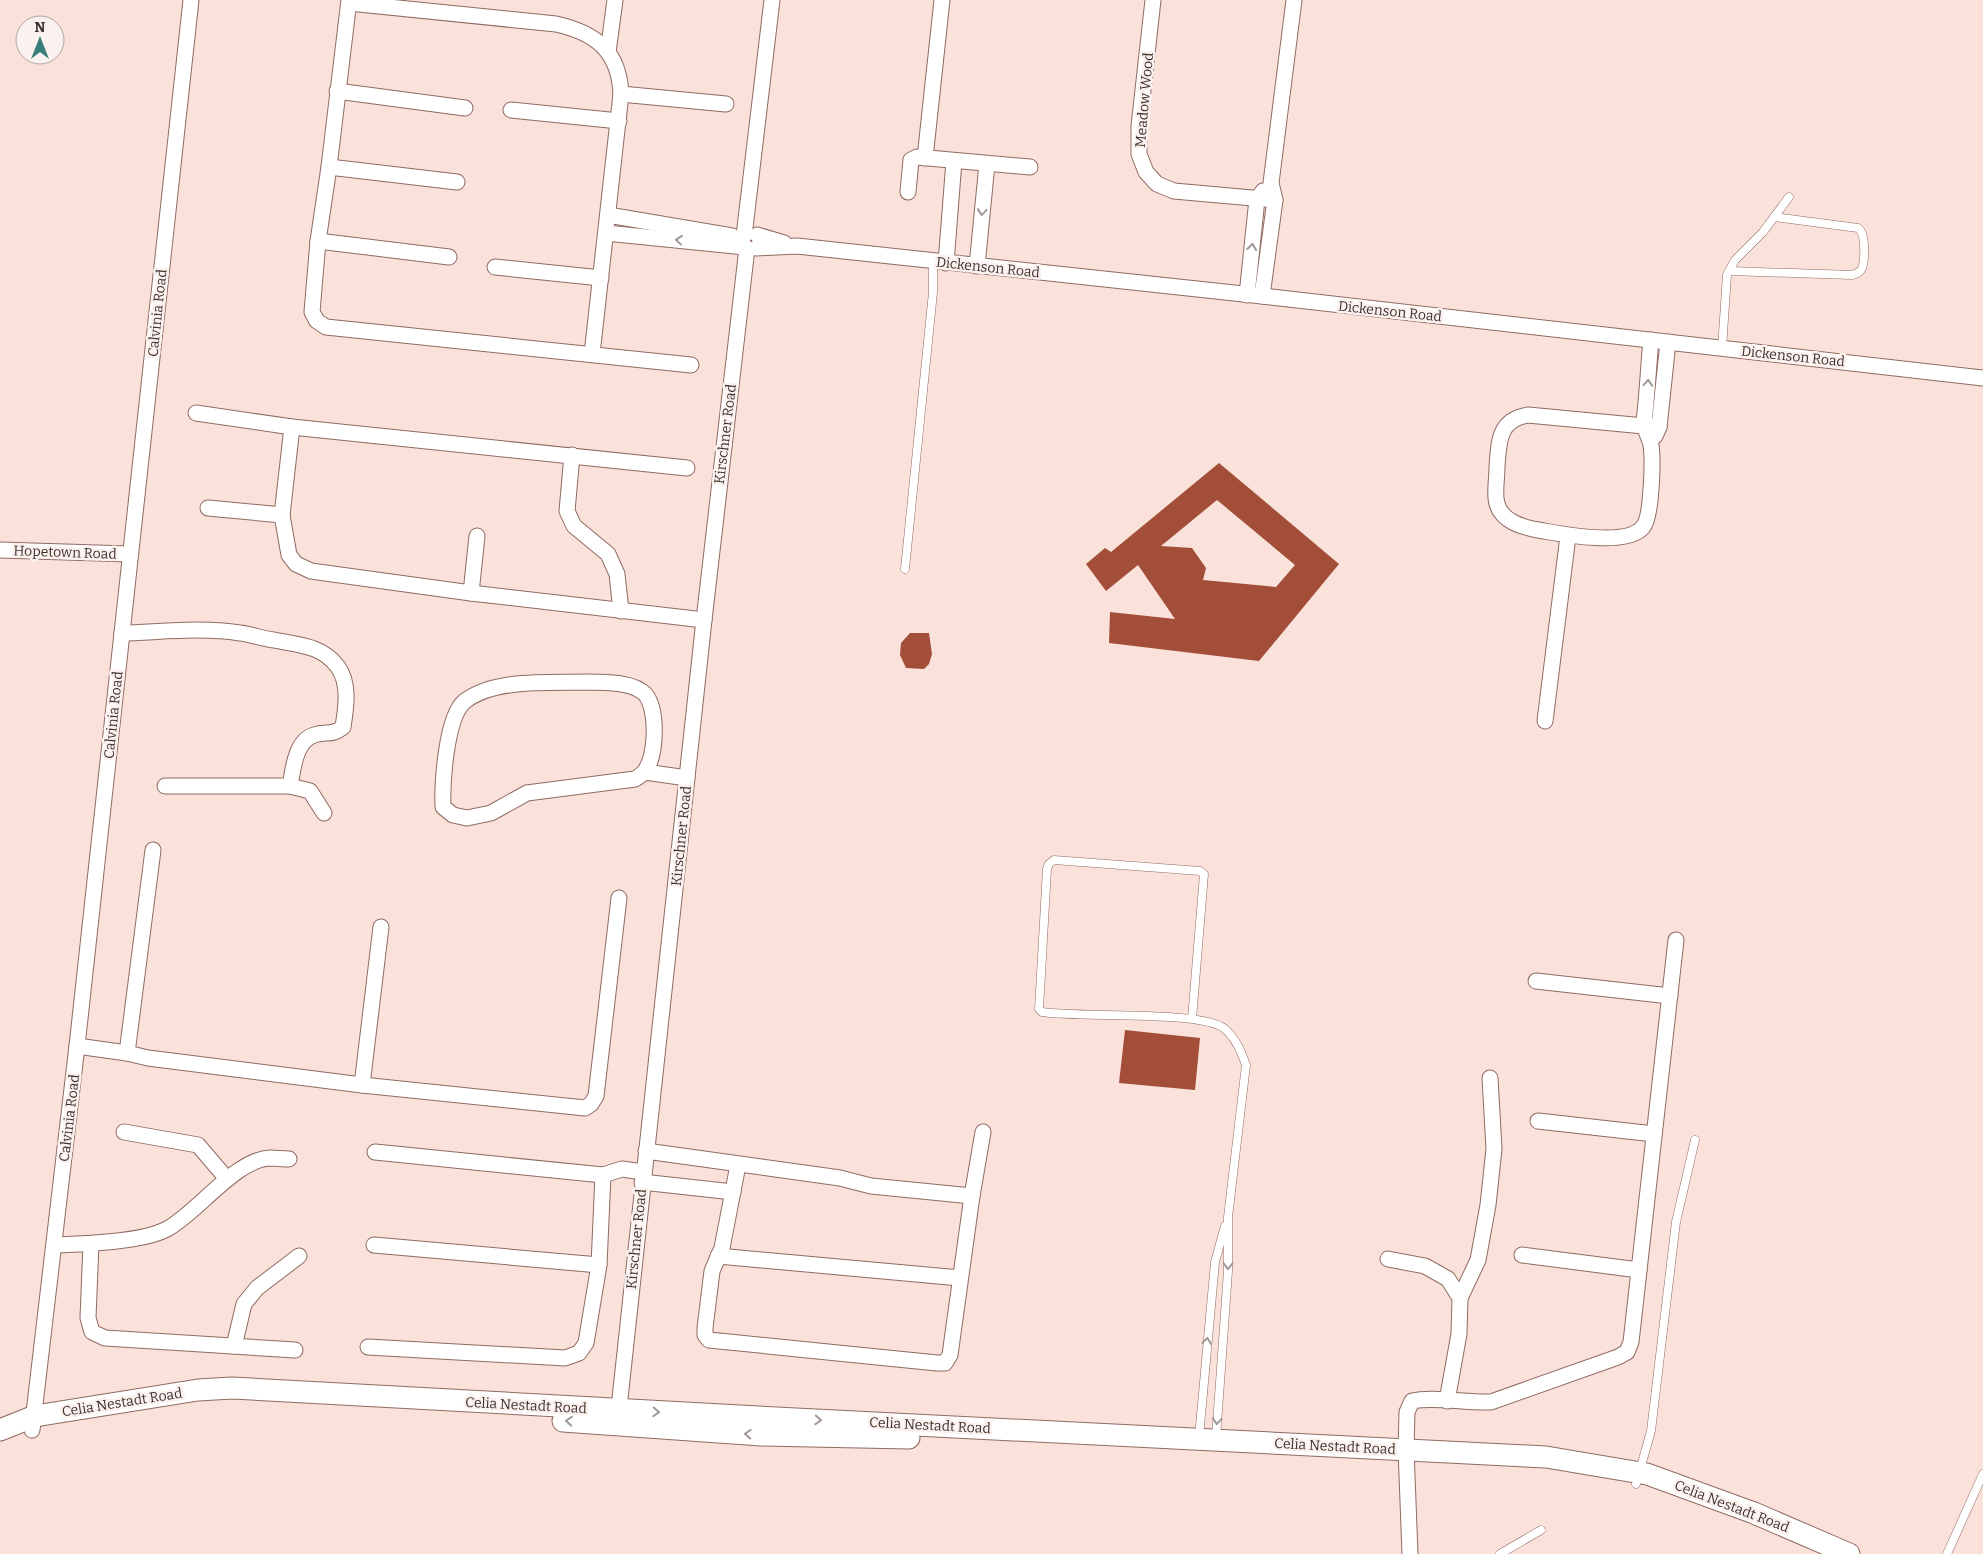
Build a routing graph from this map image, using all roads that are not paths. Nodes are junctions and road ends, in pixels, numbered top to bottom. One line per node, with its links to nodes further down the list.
1 (191, 0): 55 (street, Calvinia Road)
2 (616, 0): 8 (street)
3 (772, 0): 30 (street, Kirschner Road)
4 (942, 0): 15 (street)
5 (1153, 0): 24 (street, Meadow Wood)
6 (1294, 0): 21 (street)
7 (349, 2): 8 (street); 9 (street)
8 (608, 52): 10 (street)
9 (337, 91): 12 (street); 18 (street)
10 (621, 94): 11 (street); 14 (street)
11 (726, 104)
12 (465, 108)
13 (511, 110): 14 (street)
14 (619, 122): 26 (street)
15 (925, 158): 16 (street); 22 (street)
16 (954, 161): 17 (street); 32 (street)
17 (986, 164): 19 (street); 34 (street, one-way to 34)
18 (329, 167): 20 (street); 29 (street)
19 (1030, 167)
20 (457, 182)
21 (1271, 183): 24 (street); 25 (street)
22 (908, 192)
23 (1789, 197): 27 (lane)
24 (1257, 199): 25 (street, Meadow Wood); 37 (street, one-way to 24)
25 (1275, 200): 38 (street)
26 (608, 215): 28 (street); 30 (street)
27 (1774, 217): 35 (lane); 35 (lane)
28 (606, 233): 30 (street, one-way to 28); 36 (street)
29 (318, 241): 31 (street); 42 (street)
30 (749, 241): 32 (street, Dickenson Road); 59 (street, Kirschner Road)
31 (449, 257)
32 (940, 262): 34 (street, Dickenson Road); 56 (lane)
33 (495, 266): 36 (street)
34 (977, 266): 37 (street, Dickenson Road)
35 (1730, 271): 41 (lane)
36 (600, 278): 42 (street)
37 (1247, 295): 38 (street, Dickenson Road)
38 (1262, 296): 39 (street, Dickenson Road)
39 (1651, 340): 40 (street, Dickenson Road); 47 (street, one-way to 39)
40 (1668, 342): 41 (street, Dickenson Road); 47 (street)
41 (1722, 348): 44 (street, Dickenson Road)
42 (592, 354): 43 (street)
43 (691, 365)
44 (1983, 378)
45 (196, 413): 46 (street)
46 (292, 427): 48 (street); 51 (street)
47 (1652, 427): 53 (street); 53 (street)
48 (572, 455): 49 (street); 58 (street)
49 (687, 468)
50 (208, 508): 51 (street)
51 (282, 514): 57 (street)
52 (477, 536): 57 (street)
53 (1568, 536): 61 (street)
54 (0, 550): 55 (street, Hopetown Road)
55 (130, 554): 60 (street, Calvinia Road)
56 (905, 569)
57 (471, 592): 58 (street)
58 (621, 611): 59 (street)
59 (704, 620): 63 (street, Kirschner Road)
60 (122, 632): 65 (street); 74 (street, Calvinia Road)
61 (1546, 721)
62 (645, 772): 62 (street); 63 (street)
63 (687, 778): 83 (street, Kirschner Road)
64 (165, 786): 65 (street)
65 (290, 786): 66 (street)
66 (324, 813)
67 (153, 850): 75 (street)
68 (619, 898): 77 (street)
69 (381, 927): 77 (street)
70 (1676, 940): 72 (street)
71 (1536, 981): 72 (street)
72 (1670, 996): 81 (street)
73 (1192, 1019): 73 (lane); 92 (lane)
74 (77, 1046): 75 (street); 95 (street, Calvinia Road)
75 (127, 1053): 77 (street)
76 (1490, 1078): 103 (street)
77 (362, 1085)
78 (1538, 1121): 81 (street)
79 (124, 1132): 89 (street)
80 (983, 1132): 91 (street)
81 (1654, 1134): 101 (street)
82 (1696, 1140): 115 (lane)
83 (646, 1151): 86 (street); 88 (street, Kirschner Road)
84 (375, 1152): 87 (street)
85 (289, 1159): 89 (street)
86 (738, 1165): 90 (street); 91 (street)
87 (603, 1175): 88 (street); 100 (street)
88 (643, 1177): 90 (street); 108 (street, Kirschner Road)
89 (227, 1179): 93 (street)
90 (733, 1192): 98 (street)
91 (972, 1196): 102 (street)
92 (1228, 1217): 112 (lane, one-way to 112); 112 (lane, one-way to 92)
93 (91, 1244): 95 (street); 104 (street)
94 (374, 1244): 100 (street)
95 (54, 1245): 109 (street, Calvinia Road)
96 (1522, 1255): 101 (street)
97 (299, 1256): 104 (street)
98 (718, 1256): 102 (street); 102 (street)
99 (1388, 1259): 103 (street)
100 (599, 1265): 105 (street)
101 (1639, 1270): 107 (street)
102 (960, 1278)
103 (1460, 1298): 107 (street)
104 (234, 1346): 106 (street)
105 (368, 1347)
106 (295, 1350)
107 (1447, 1401): 113 (street)
108 (618, 1417): 109 (street, Celia Nestadt Road); 112 (street, Celia Nestadt Road)
109 (34, 1423): 110 (street, Celia Nestadt Road); 111 (street, Celia Nestadt Road)
110 (0, 1430)
111 (0, 1444)
112 (1207, 1445): 113 (street, Celia Nestadt Road)
113 (1406, 1454): 115 (street, Celia Nestadt Road); 117 (street)
114 (1983, 1474): 121 (lane)
115 (1637, 1478): 119 (street, Celia Nestadt Road); 120 (street, Celia Nestadt Road)
116 (1541, 1530): 118 (lane)
117 (1410, 1554)
118 (1500, 1554)
119 (1819, 1554)
120 (1849, 1554)
121 (1947, 1554)

